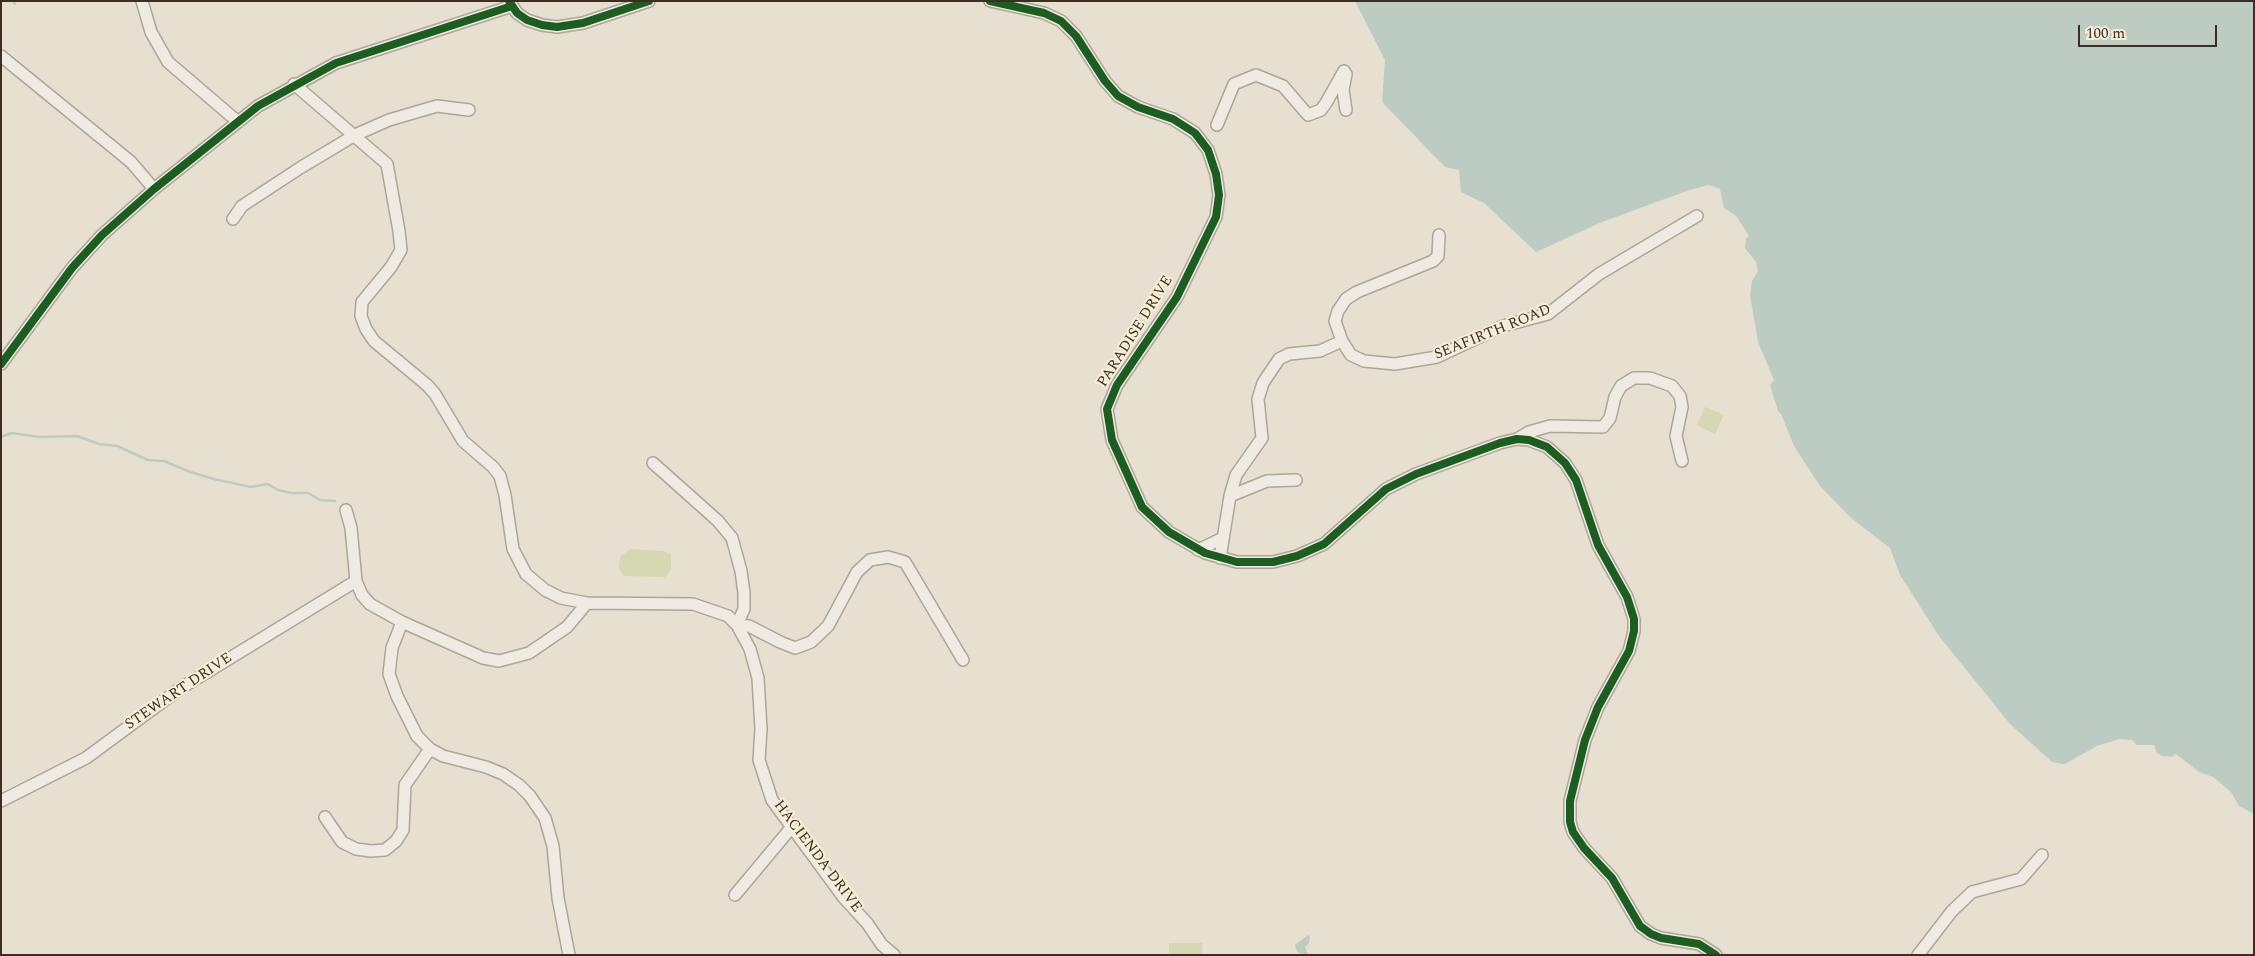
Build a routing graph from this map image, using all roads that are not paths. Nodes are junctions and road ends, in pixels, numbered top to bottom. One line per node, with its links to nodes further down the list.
1 (142, 1): 9 (street)
2 (649, 1): 4 (street)
3 (990, 1): 25 (street, PARADISE DRIVE)
4 (510, 4): 6 (street)
5 (1, 56): 12 (street)
6 (294, 84): 9 (street); 11 (street, HACIENDA DRIVE)
7 (468, 110): 11 (street)
8 (1346, 110): 10 (street)
9 (237, 122): 12 (street)
10 (1217, 126)
11 (355, 135): 14 (street); 28 (street, HACIENDA DRIVE)
12 (154, 189): 17 (street)
13 (1697, 216): 16 (street, SEAFIRTH ROAD)
14 (232, 219)
15 (1439, 235): 16 (street)
16 (1342, 341): 22 (street)
17 (1, 364)
18 (1517, 439): 19 (street); 26 (street, PARADISE DRIVE); 40 (street, PARADISE DRIVE)
19 (1682, 461)
20 (653, 462): 30 (street)
21 (1296, 480): 22 (street)
22 (1230, 496): 24 (street)
23 (346, 510): 27 (street)
24 (1223, 538): 25 (street); 26 (street)
25 (1198, 550): 26 (street, PARADISE DRIVE)
26 (1220, 558)
27 (356, 581): 29 (street); 33 (street, STEWART DRIVE)
28 (587, 603): 29 (street); 30 (street, HACIENDA DRIVE)
29 (402, 622): 32 (street)
30 (737, 625): 31 (street); 35 (street, HACIENDA DRIVE)
31 (963, 660)
32 (430, 750): 34 (street); 38 (street)
33 (1, 801)
34 (325, 817)
35 (791, 828): 37 (street); 39 (street, HACIENDA DRIVE)
36 (2042, 855): 41 (street)
37 (735, 895)
38 (569, 955)
39 (894, 955)
40 (1716, 955)
41 (1918, 955)

